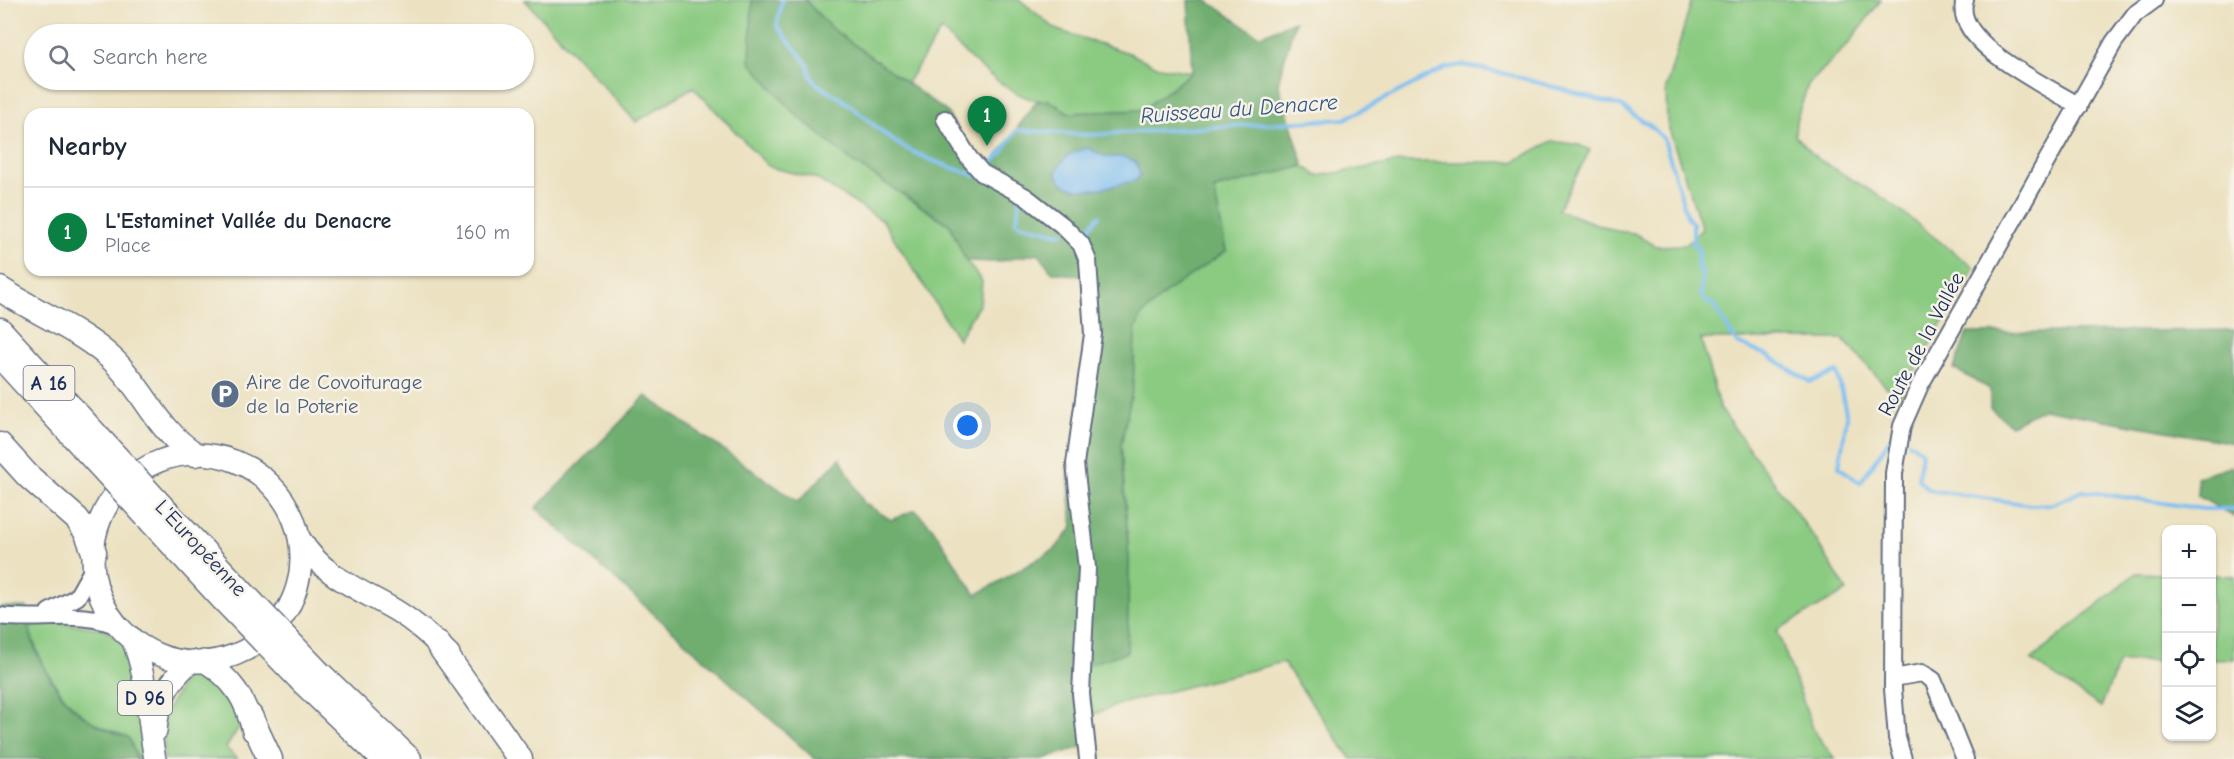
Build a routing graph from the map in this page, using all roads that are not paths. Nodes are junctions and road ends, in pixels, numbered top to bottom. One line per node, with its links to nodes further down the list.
1 (1965, 0): 3 (street)
2 (2154, 0): 3 (street, Route de la Vallée)
3 (2079, 106): 19 (street, Route de la Vallée)
4 (945, 119): 28 (street)
5 (0, 289): 10 (highway)
6 (0, 330): 8 (highway, L'Européenne / A 16)
7 (0, 356): 8 (highway, L'Européenne / A 16)
8 (90, 441): 18 (highway, L'Européenne / A 16, bridge)
9 (0, 445): 12 (highway)
10 (195, 454): 11 (main road); 12 (main road)
11 (299, 537): 16 (main road); 17 (main road)
12 (94, 560): 13 (street); 15 (main road)
13 (39, 615): 14 (street); 15 (street)
14 (0, 616)
15 (126, 633): 17 (main road); 21 (main road, D 96)
16 (438, 644): 26 (highway); 27 (main road)
17 (198, 661): 20 (main road); 21 (main road, D 96)
18 (310, 677): 24 (highway, L'Européenne / A 16); 25 (highway, L'Européenne / A 16)
19 (1893, 678): 29 (street, Route de la Vallée); 30 (street)
20 (250, 716): 22 (main road); 23 (highway)
21 (156, 759)
22 (264, 759)
23 (270, 759)
24 (383, 759)
25 (409, 759)
26 (520, 759)
27 (530, 759)
28 (1088, 759)
29 (1902, 759)
30 (1965, 759)

